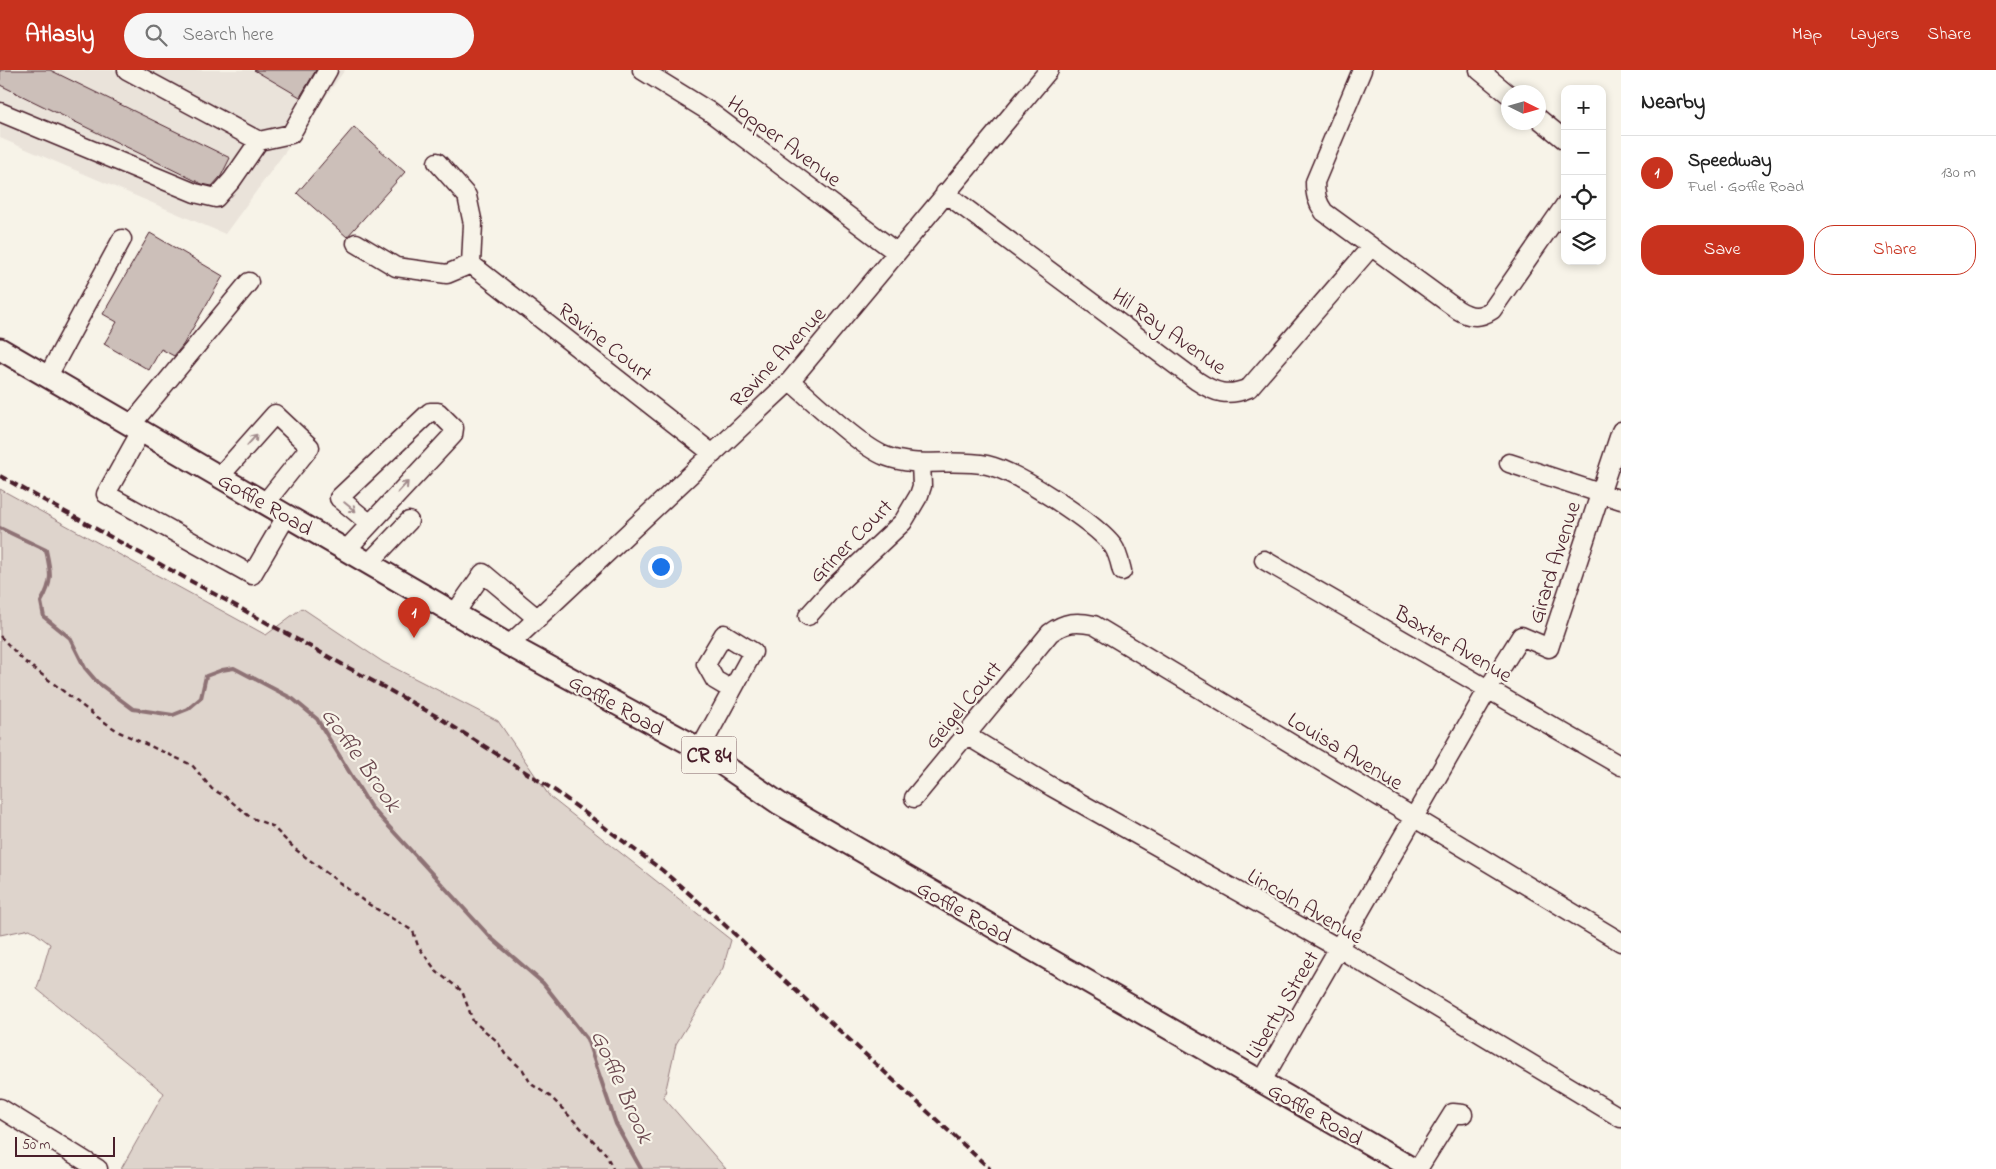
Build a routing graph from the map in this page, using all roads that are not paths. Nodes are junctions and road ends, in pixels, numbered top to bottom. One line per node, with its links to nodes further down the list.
1 (127, 70): 11 (street)
2 (328, 70): 11 (street)
3 (642, 70): 18 (street, Hopper Avenue)
4 (1049, 70): 13 (street, Ravine Avenue)
5 (1362, 70): 17 (street)
6 (1479, 70): 7 (street)
7 (1501, 88)
8 (0, 112): 11 (street)
9 (1546, 125): 10 (street)
10 (1561, 137)
11 (260, 141)
12 (437, 162): 19 (street)
13 (945, 193): 17 (street, Hil Ray Avenue); 18 (street, Ravine Avenue)
14 (1561, 210): 17 (street)
15 (122, 239): 22 (street)
16 (356, 243): 19 (street)
17 (1371, 247)
18 (896, 252): 23 (street, Ravine Avenue)
19 (472, 264): 26 (street, Ravine Court)
20 (249, 282): 24 (street)
21 (0, 349): 22 (main road, Goffle Road / CR 84)
22 (48, 376): 24 (main road, Goffle Road / CR 84)
23 (790, 381): 26 (street, Ravine Avenue); 27 (street)
24 (136, 428): 29 (main road, Goffle Road / CR 84); 33 (street)
25 (1621, 431): 30 (street, Girard Avenue)
26 (713, 454): 42 (street, Ravine Avenue)
27 (921, 463): 39 (street); 41 (street, Griner Court)
28 (1509, 463): 30 (street)
29 (220, 476): 32 (main road, Goffle Road / CR 84); 32 (street, one-way to 32)
30 (1600, 493): 31 (street); 45 (street, Girard Avenue)
31 (1621, 500)
32 (265, 502): 33 (main road, Goffle Road / CR 84)
33 (287, 515): 36 (main road, Goffle Road / CR 84)
34 (409, 521): 38 (street)
35 (369, 523): 35 (street, one-way to 35); 36 (street)
36 (346, 550): 38 (main road, Goffle Road / CR 84)
37 (1264, 560): 45 (street, Baxter Avenue)
38 (369, 563): 40 (main road, Goffle Road / CR 84)
39 (1122, 571)
40 (454, 613): 42 (street); 44 (main road, Goffle Road / CR 84)
41 (808, 616)
42 (538, 619): 44 (street, Ravine Avenue)
43 (1045, 639): 47 (street, Geigel Court); 51 (street, Louisa Avenue)
44 (510, 645): 48 (main road, Goffle Road / CR 84)
45 (1488, 689): 49 (street, Baxter Avenue); 51 (street, Liberty Street)
46 (732, 690): 48 (street)
47 (966, 735): 50 (street, Geigel Court); 53 (street, Lincoln Avenue)
48 (700, 749): 54 (main road, Goffle Road / CR 84)
49 (1621, 766)
50 (914, 798)
51 (1415, 818): 52 (street, Louisa Avenue); 53 (street, Liberty Street)
52 (1621, 942)
53 (1340, 949): 54 (street, Liberty Street); 57 (street, Lincoln Avenue)
54 (1262, 1081): 59 (main road, Goffle Road / CR 84)
55 (0, 1108): 58 (street)
56 (1463, 1114): 60 (street)
57 (1621, 1118)
58 (98, 1169)
59 (1414, 1169)
60 (1418, 1169)

